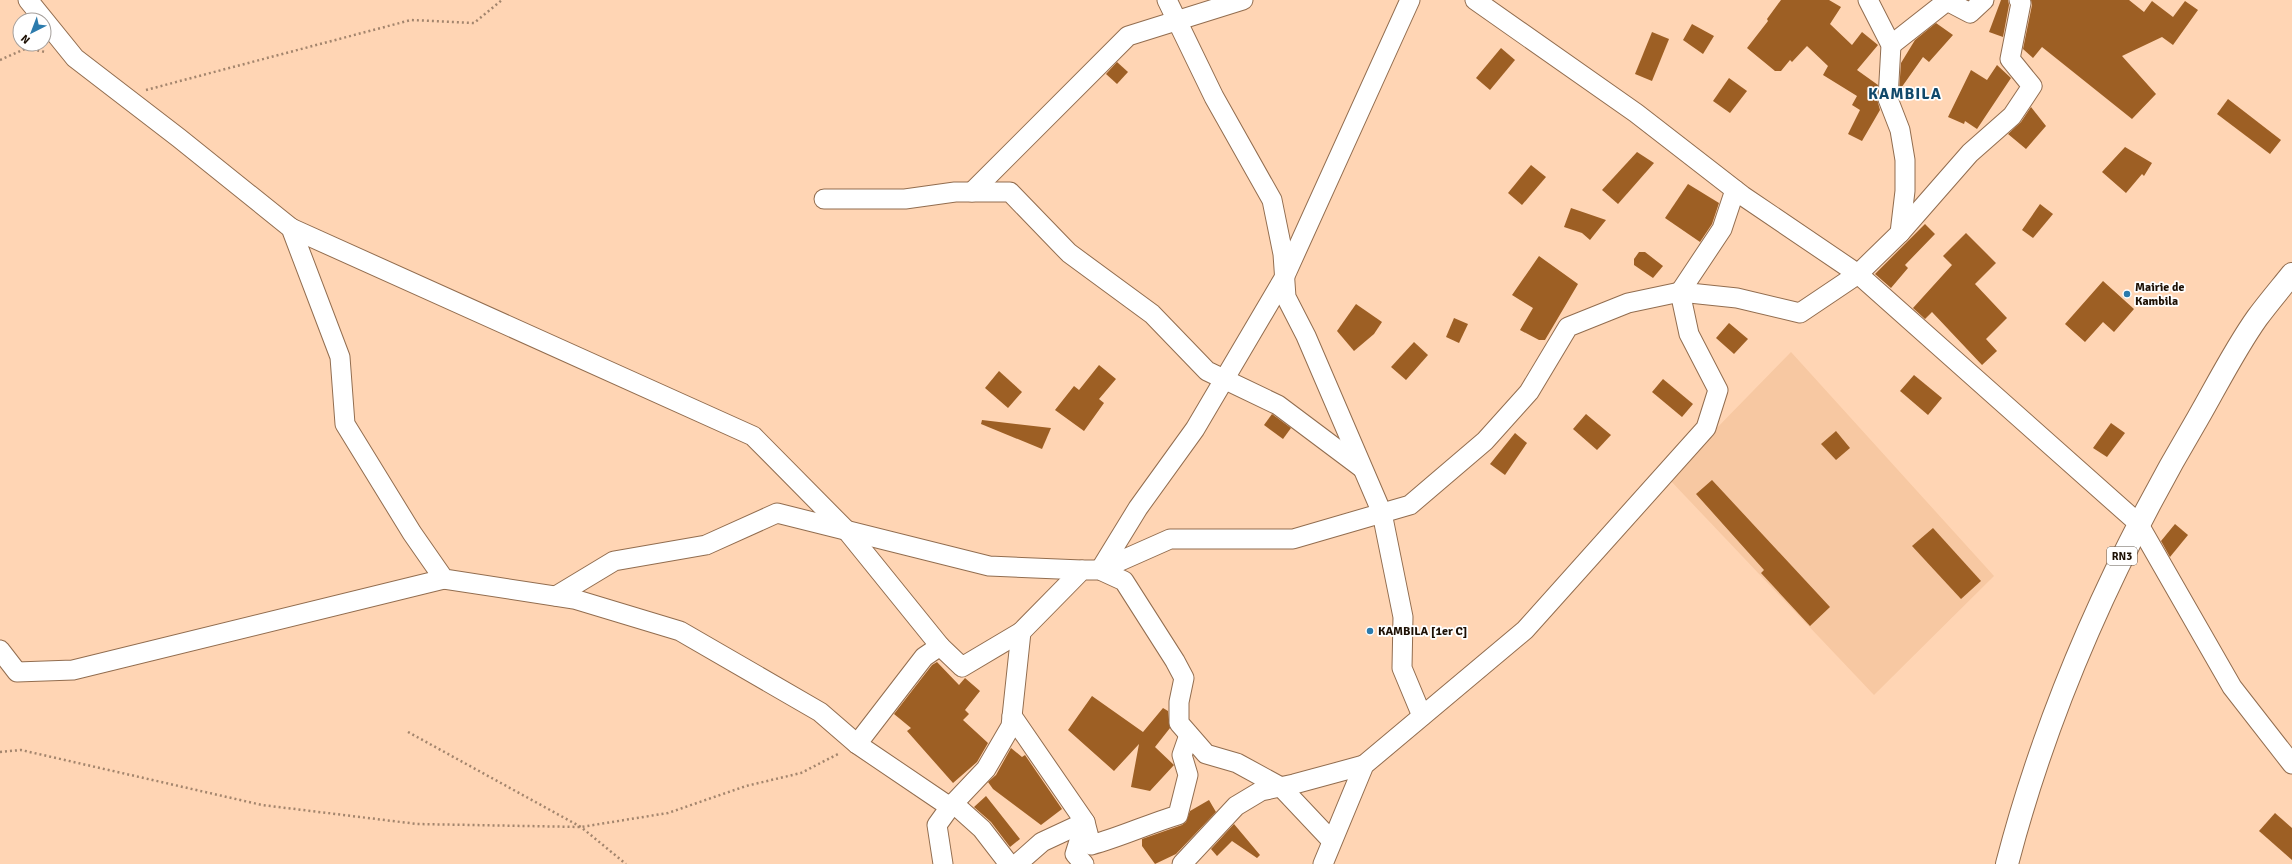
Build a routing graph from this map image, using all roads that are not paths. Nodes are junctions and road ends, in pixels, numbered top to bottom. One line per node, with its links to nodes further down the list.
1 (28, 0): 14 (street)
2 (1167, 0): 9 (street)
3 (1243, 0): 9 (street)
4 (1410, 0): 18 (street)
5 (1475, 0): 11 (street)
6 (1868, 0): 10 (street)
7 (1984, 0): 10 (street)
8 (2019, 0): 15 (street)
9 (1177, 20): 12 (street); 18 (street)
10 (1891, 45): 15 (street)
11 (1736, 190): 16 (street); 19 (street)
12 (972, 192): 13 (street); 20 (street)
13 (824, 199)
14 (291, 228): 24 (street); 26 (street)
15 (1900, 233): 16 (street)
16 (1858, 274): 19 (street); 23 (street)
17 (2292, 274): 23 (highway, RN3)
18 (1284, 278): 20 (street); 21 (street)
19 (1680, 292): 22 (street); 32 (street)
20 (1224, 379): 21 (street); 25 (street)
21 (1363, 469): 22 (street)
22 (1382, 513): 25 (street); 32 (street)
23 (2138, 523): 35 (street); 47 (highway, RN3)
24 (847, 531): 25 (street); 27 (street); 29 (street)
25 (1091, 570): 28 (street); 33 (street)
26 (444, 579): 27 (street); 30 (street)
27 (556, 596): 34 (street)
28 (1022, 632): 29 (street); 31 (street)
29 (940, 646): 34 (street)
30 (0, 650)
31 (1012, 716): 38 (street); 39 (street)
32 (1422, 716): 36 (street)
33 (1189, 735): 37 (street); 39 (street)
34 (857, 744): 38 (street)
35 (2292, 764)
36 (1364, 765): 37 (street); 40 (street)
37 (1281, 787): 40 (street); 45 (street)
38 (951, 805): 41 (street); 42 (street)
39 (1086, 822): 43 (street); 44 (street)
40 (1331, 840): 46 (street)
41 (942, 864)
42 (1009, 864)
43 (1017, 864)
44 (1084, 864)
45 (1182, 864)
46 (1323, 864)
47 (2006, 864)

